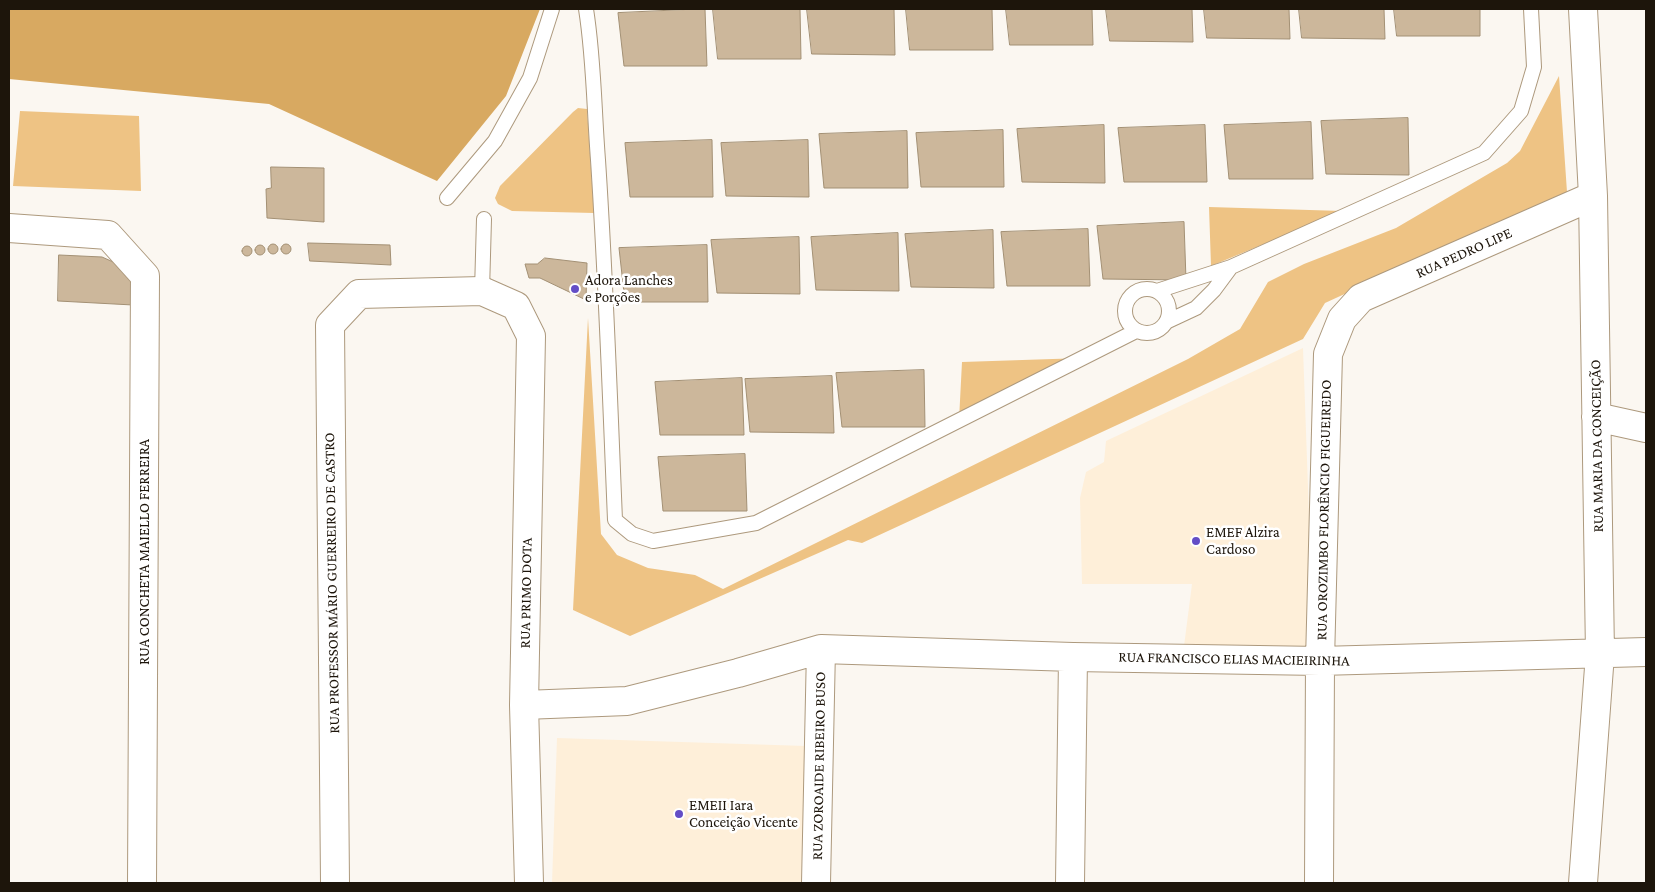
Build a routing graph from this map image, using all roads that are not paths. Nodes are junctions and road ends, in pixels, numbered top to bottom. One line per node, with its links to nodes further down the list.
1 (552, 9): 6 (lane)
2 (586, 9): 14 (lane)
3 (1531, 9): 9 (lane)
4 (1583, 9): 5 (street, RUA MARIA DA CONCEIÇÃO)
5 (1593, 196): 12 (street, RUA PEDRO LIPE); 15 (street, RUA MARIA DA CONCEIÇÃO)
6 (447, 198)
7 (484, 219): 11 (lane)
8 (9, 228): 23 (street, RUA CONCHETA MAIELLO FERREIRA)
9 (1231, 267): 10 (lane); 13 (lane)
10 (1157, 291): 13 (lane); 14 (lane)
11 (482, 292): 22 (street, RUA PRIMO DOTA); 24 (street, RUA PROFESSOR MÁRIO GUERREIRO DE CASTRO)
12 (1342, 319): 21 (street, RUA OROZIMBO FLORÊNCIO FIGUEIREDO)
13 (1166, 322): 14 (lane)
14 (1136, 331)
15 (1596, 417): 16 (street); 19 (street, RUA MARIA DA CONCEIÇÃO)
16 (1646, 428)
17 (821, 649): 20 (street, RUA FRANCISCO ELIAS MACIEIRINHA); 22 (street, RUA FRANCISCO ELIAS MACIEIRINHA); 26 (street, RUA ZOROAIDE RIBEIRO BUSO)
18 (1646, 652): 19 (street, RUA FRANCISCO ELIAS MACIEIRINHA)
19 (1600, 654): 21 (street, RUA FRANCISCO ELIAS MACIEIRINHA); 29 (street, RUA MARIA DA CONCEIÇÃO)
20 (1073, 656): 21 (street, RUA FRANCISCO ELIAS MACIEIRINHA); 27 (street)
21 (1320, 661): 28 (street, RUA OROZIMBO FLORÊNCIO FIGUEIREDO)
22 (524, 705): 25 (street, RUA PRIMO DOTA)
23 (142, 883)
24 (335, 883)
25 (529, 883)
26 (816, 883)
27 (1070, 883)
28 (1319, 883)
29 (1583, 883)

